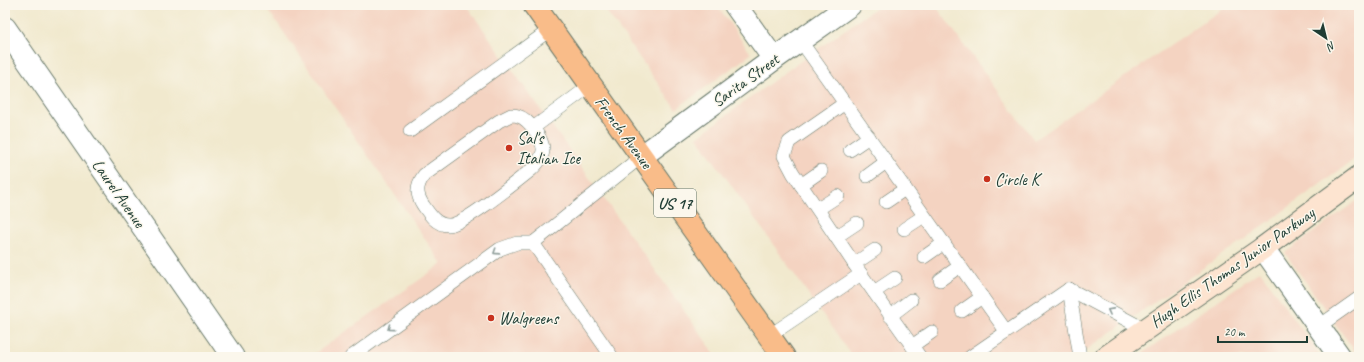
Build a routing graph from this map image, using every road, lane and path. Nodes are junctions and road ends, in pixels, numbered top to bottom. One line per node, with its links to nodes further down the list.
1 (534, 5): 5 (main road, French Avenue / US 17)
2 (735, 5): 7 (street)
3 (850, 5): 6 (street, Sarita Street)
4 (5, 28): 50 (street, Laurel Avenue)
5 (551, 30): 8 (main road, French Avenue / US 17); 11 (lane)
6 (800, 40): 7 (street, Sarita Street); 9 (lane)
7 (774, 59): 14 (street, Sarita Street)
8 (591, 85): 10 (lane); 14 (main road, French Avenue / US 17)
9 (845, 103): 12 (lane); 19 (lane)
10 (534, 128): 10 (lane)
11 (410, 131)
12 (868, 137): 13 (lane); 15 (lane)
13 (850, 150)
14 (642, 156): 28 (lane); 48 (main road, French Avenue / US 17)
15 (886, 162): 17 (lane); 20 (lane)
16 (820, 171): 19 (lane)
17 (868, 176)
18 (1359, 177): 30 (main road, Hugh Ellis Thomas Junior Parkway)
19 (801, 185): 23 (lane)
20 (905, 189): 22 (lane); 24 (lane)
21 (838, 196): 23 (lane)
22 (886, 202)
23 (818, 209): 27 (lane)
24 (924, 216): 26 (lane); 29 (lane)
25 (857, 223): 27 (lane)
26 (904, 229)
27 (836, 237): 34 (lane)
28 (532, 243): 51 (lane, one-way to 51); 52 (lane)
29 (944, 243): 32 (lane); 33 (lane)
30 (1263, 248): 44 (street); 45 (main road, Hugh Ellis Thomas Junior Parkway)
31 (875, 250): 34 (lane)
32 (924, 257)
33 (960, 266): 36 (lane); 39 (lane)
34 (858, 269): 38 (lane); 48 (lane)
35 (895, 278): 38 (lane)
36 (940, 280)
37 (1069, 289): 45 (lane, one-way to 37); 46 (lane); 55 (lane)
38 (874, 292): 43 (lane)
39 (982, 297): 42 (lane); 46 (lane)
40 (1359, 298): 44 (lane)
41 (911, 300): 43 (lane)
42 (962, 311)
43 (890, 316): 49 (lane)
44 (1318, 327): 57 (street)
45 (1144, 329): 56 (main road, Hugh Ellis Thomas Junior Parkway)
46 (1006, 331): 54 (lane)
47 (932, 332): 49 (lane)
48 (769, 336): 53 (main road, French Avenue / US 17)
49 (916, 352)
50 (233, 357)
51 (351, 357)
52 (612, 357)
53 (784, 357)
54 (970, 357)
55 (1080, 357)
56 (1106, 357)
57 (1340, 357)

